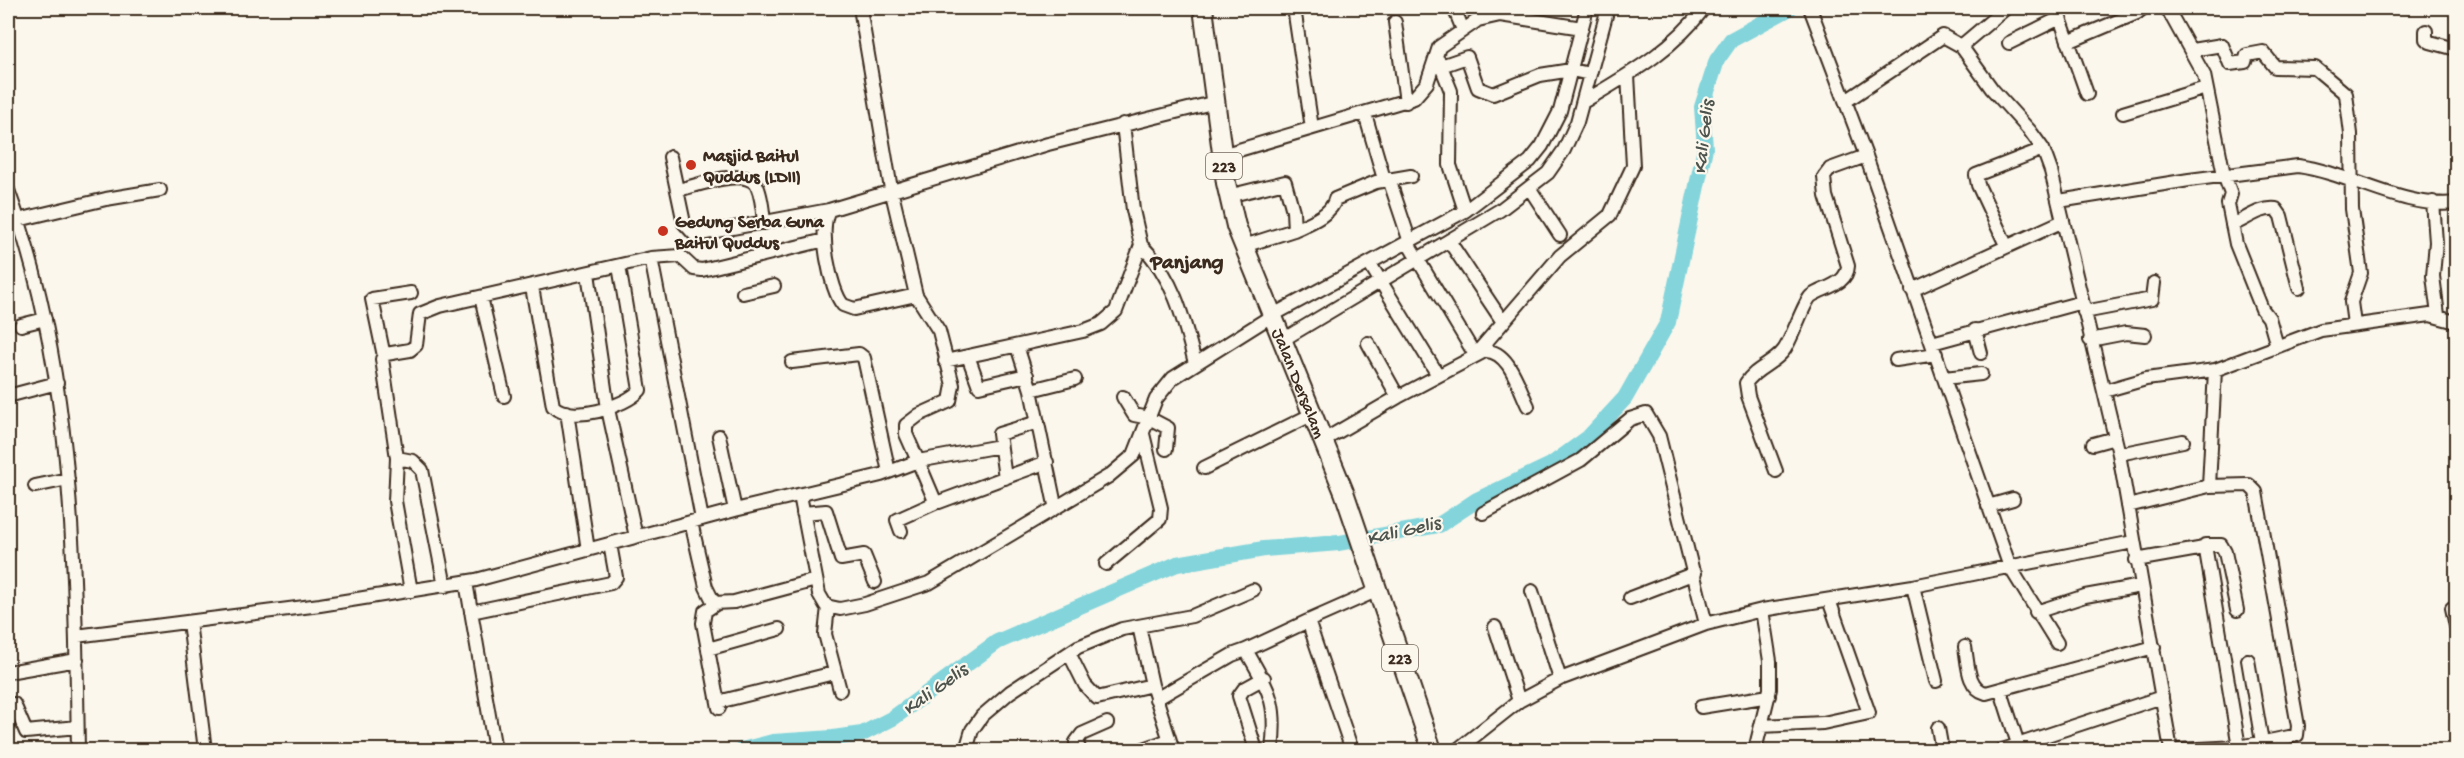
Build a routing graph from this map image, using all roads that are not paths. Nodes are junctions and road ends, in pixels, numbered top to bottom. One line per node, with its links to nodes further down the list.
1 (860, 8): 47 (street)
2 (1203, 8): 31 (main road, Jalan Dersalam / 223)
3 (1294, 8): 37 (street)
4 (1454, 8): 16 (street)
5 (1587, 8): 15 (street)
6 (1608, 8): 26 (street)
7 (1704, 8): 27 (street)
8 (1810, 8): 30 (street)
9 (2006, 8): 20 (street)
10 (2143, 8): 12 (street)
11 (2167, 8): 22 (street)
12 (2126, 12): 18 (street)
13 (2058, 13): 18 (street); 19 (street)
14 (1395, 22): 32 (street)
15 (1582, 28): 16 (street); 25 (street)
16 (1463, 30): 23 (street)
17 (2426, 31): 21 (street)
18 (2068, 42): 29 (street)
19 (2009, 43)
20 (1961, 46): 30 (street); 38 (street)
21 (2457, 49)
22 (2192, 50): 28 (street); 46 (street)
23 (1435, 55): 24 (street); 32 (street)
24 (1442, 66): 25 (street); 57 (street)
25 (1573, 70): 26 (street); 42 (street)
26 (1589, 74): 33 (street)
27 (1628, 75): 33 (street); 88 (street)
28 (2206, 88): 34 (street); 43 (street)
29 (2086, 94)
30 (1846, 101): 40 (street)
31 (1216, 102): 36 (street); 39 (main road, Jalan Dersalam / 223)
32 (1406, 102): 35 (street)
33 (1583, 102): 50 (street)
34 (2123, 113)
35 (1365, 114): 37 (street); 45 (street)
36 (1123, 124): 47 (street); 67 (street)
37 (1312, 129): 39 (street)
38 (2043, 149): 53 (street); 68 (street)
39 (1222, 155): 52 (main road, Jalan Dersalam / 223)
40 (1866, 156): 79 (street); 140 (street)
41 (670, 157): 49 (street)
42 (1516, 174): 50 (street); 57 (street)
43 (2224, 175): 46 (street); 53 (street); 61 (street)
44 (1411, 176): 45 (street)
45 (1387, 179): 62 (street); 66 (street)
46 (2350, 179): 54 (street); 90 (street)
47 (891, 189): 56 (street); 82 (street)
48 (160, 190): 58 (street)
49 (678, 190): 60 (street); 60 (street)
50 (1529, 190): 63 (street); 65 (street)
51 (8, 193): 58 (street)
52 (1228, 196): 62 (street); 69 (main road, Jalan Dersalam / 223)
53 (2059, 201): 59 (street)
54 (2433, 202): 55 (street); 85 (street)
55 (2457, 203)
56 (829, 210): 60 (street); 64 (street)
57 (1465, 211): 66 (street)
58 (18, 220): 87 (street)
59 (2063, 221): 68 (street); 84 (street)
60 (765, 223)
61 (2232, 225): 78 (street); 98 (street)
62 (1294, 230): 69 (street)
63 (1560, 235)
64 (825, 240): 70 (street); 82 (street)
65 (1449, 241): 71 (street); 88 (street)
66 (1409, 242): 71 (street); 74 (street)
67 (1142, 245): 97 (street); 107 (street)
68 (2006, 245): 79 (street)
69 (1244, 246): 86 (main road, Jalan Dersalam / 223)
70 (651, 258): 72 (street); 155 (street)
71 (1417, 260): 74 (street); 101 (street)
72 (619, 266): 73 (street); 122 (street)
73 (588, 273): 77 (street); 122 (street)
74 (1375, 273): 86 (street); 94 (street); 111 (street)
75 (2154, 283): 84 (street)
76 (774, 285): 81 (street)
77 (532, 287): 83 (street); 123 (street)
78 (2299, 288)
79 (1912, 290): 99 (street)
80 (411, 293): 102 (street)
81 (743, 293)
82 (916, 295): 105 (street)
83 (481, 297): 102 (street); 118 (street)
84 (2083, 307): 92 (street); 95 (street)
85 (2438, 315): 89 (street); 90 (street)
86 (1274, 316): 94 (main road, Jalan Dersalam / 223); 107 (street)
87 (45, 319): 91 (street); 114 (street)
88 (1503, 322): 101 (street)
89 (2457, 322)
90 (2354, 324): 98 (street)
91 (21, 325)
92 (1975, 330): 99 (street); 100 (street)
93 (2145, 335): 95 (street)
94 (1283, 337): 124 (main road, Jalan Dersalam / 223)
95 (2090, 340): 116 (street)
96 (1368, 343): 120 (street)
97 (1017, 346): 103 (street); 110 (street)
98 (2277, 346): 108 (street)
99 (1934, 349): 104 (street); 112 (street)
100 (1981, 353)
101 (1475, 355): 111 (street); 121 (street)
102 (384, 356): 136 (street)
103 (968, 356): 105 (street); 110 (street)
104 (1896, 360)
105 (945, 361): 137 (street)
106 (792, 362): 141 (street)
107 (1195, 363): 125 (street)
108 (2215, 370): 116 (street); 145 (street)
109 (1981, 374): 112 (street)
110 (1027, 375): 115 (street)
111 (1438, 375): 120 (street)
112 (1944, 378): 150 (street)
113 (1075, 379): 115 (street)
114 (57, 382): 117 (street); 143 (street)
115 (1031, 390): 126 (street)
116 (2104, 391): 129 (street)
117 (8, 396)
118 (504, 396)
119 (1123, 397): 125 (street)
120 (1398, 397): 130 (street)
121 (1528, 406)
122 (608, 409): 123 (street); 157 (street)
123 (567, 412): 161 (street)
124 (1313, 414): 130 (main road, Jalan Dersalam / 223); 139 (street)
125 (1149, 418): 127 (street); 134 (street)
126 (1038, 422): 133 (street); 138 (street)
127 (1143, 433): 149 (street); 163 (street)
128 (718, 436): 152 (street)
129 (2115, 438): 132 (street); 135 (street)
130 (1324, 440): 174 (main road, Jalan Dersalam / 223)
131 (2183, 441): 135 (street)
132 (2093, 444)
133 (1000, 446): 137 (street); 142 (street)
134 (1166, 449)
135 (2119, 454): 151 (street)
136 (397, 458): 169 (street); 173 (street)
137 (918, 461): 141 (street); 148 (street)
138 (1047, 462): 142 (street); 149 (street)
139 (1204, 468)
140 (1776, 471)
141 (889, 472): 146 (street)
142 (1005, 478): 148 (street)
143 (68, 479): 144 (street); 192 (street)
144 (34, 486)
145 (2209, 486): 151 (street); 219 (street)
146 (800, 495): 152 (street); 153 (street)
147 (2013, 499): 150 (street)
148 (937, 502): 156 (street)
149 (1055, 506): 179 (street)
150 (1988, 506): 164 (street)
151 (2128, 506): 158 (street)
152 (735, 510): 155 (street)
153 (803, 513): 166 (street); 168 (street)
154 (1483, 513): 165 (street)
155 (696, 520): 157 (street); 178 (street)
156 (901, 531)
157 (636, 537): 159 (street)
158 (2133, 542): 162 (street); 164 (street)
159 (610, 544): 161 (street); 183 (street)
160 (2204, 548): 162 (street); 182 (street); 222 (street)
161 (588, 550): 167 (street)
162 (2136, 560): 171 (street)
163 (1106, 564)
164 (2010, 567): 170 (street); 184 (street)
165 (1695, 573): 176 (street); 187 (street)
166 (816, 580): 178 (street); 179 (street)
167 (466, 582): 169 (street); 183 (street)
168 (875, 582)
169 (446, 586): 173 (street)
170 (1913, 586): 177 (street); 205 (street)
171 (2141, 586): 184 (street); 195 (street)
172 (1253, 590): 188 (street)
173 (411, 591): 186 (street)
174 (1376, 591): 185 (street); 232 (main road, Jalan Dersalam / 223)
175 (1532, 591): 204 (street)
176 (1630, 598)
177 (1829, 600): 181 (street); 216 (street)
178 (717, 603): 196 (street)
179 (828, 607): 202 (street)
180 (2452, 608): 189 (street)
181 (1762, 610): 187 (street); 209 (street)
182 (2237, 610)
183 (471, 612): 225 (street)
184 (2036, 612): 193 (street)
185 (1308, 621): 197 (street); 231 (street)
186 (189, 622): 192 (street); 224 (street)
187 (1706, 624): 204 (street)
188 (1139, 626): 198 (street); 206 (street)
189 (2457, 626)
190 (1495, 627): 212 (street)
191 (779, 629): 196 (street)
192 (76, 636): 199 (street)
193 (2057, 643)
194 (1965, 647): 208 (street)
195 (2154, 647): 208 (street); 210 (street)
196 (708, 649): 202 (street)
197 (1246, 650): 203 (street); 211 (street)
198 (1069, 653): 206 (street); 226 (street)
199 (77, 660): 201 (street); 217 (street)
200 (2248, 660): 219 (street)
201 (8, 672)
202 (834, 673): 207 (street)
203 (1264, 678): 229 (street); 230 (street)
204 (1560, 679): 212 (street)
205 (1936, 681)
206 (1152, 685): 211 (street)
207 (840, 690)
208 (2001, 691): 220 (street)
209 (1769, 696): 214 (street); 216 (street)
210 (2162, 696): 220 (street); 237 (street)
211 (1156, 699): 221 (street)
212 (1519, 701): 233 (street)
213 (14, 704): 217 (street)
214 (1701, 707)
215 (1107, 723): 227 (street)
216 (1761, 726): 234 (street)
217 (77, 727): 223 (street)
218 (1938, 728): 235 (street)
219 (2262, 742): 222 (street)
220 (2018, 744): 236 (street)
221 (1171, 745): 228 (street)
222 (2239, 747): 238 (street)
223 (78, 750)
224 (205, 750)
225 (495, 750)
226 (966, 750)
227 (1080, 750)
228 (1141, 750)
229 (1256, 750)
230 (1272, 750)
231 (1352, 750)
232 (1432, 750)
233 (1457, 750)
234 (1755, 750)
235 (1942, 750)
236 (2002, 750)
237 (2171, 750)
238 (2178, 750)

